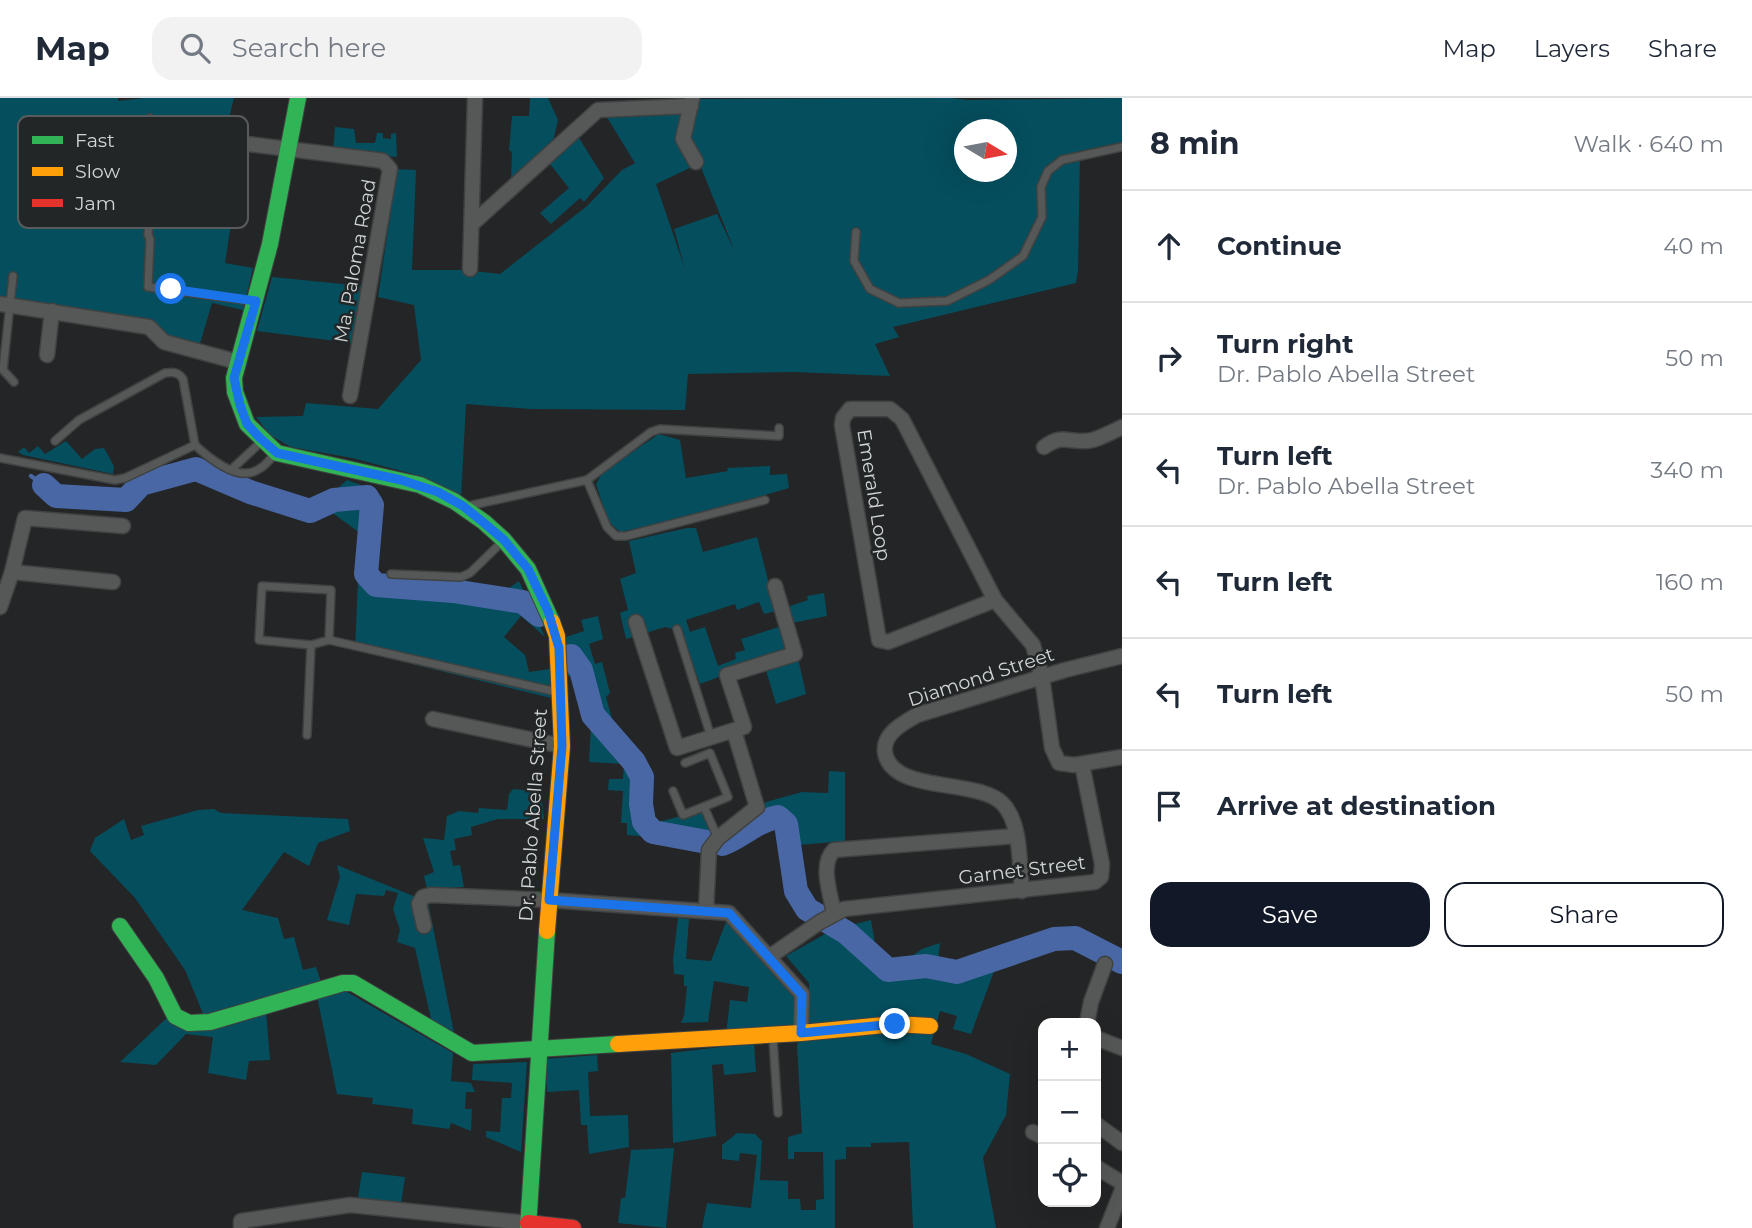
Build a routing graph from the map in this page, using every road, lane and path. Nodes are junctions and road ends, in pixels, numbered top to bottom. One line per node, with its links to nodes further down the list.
1 (298, 98): 6 (street)
2 (475, 98): 8 (street)
3 (692, 102): 7 (street); 8 (street)
4 (248, 144): 6 (street, Ma. Paloma Road)
5 (1122, 148): 10 (lane)
6 (290, 149): 13 (street); 19 (street, Ma. Paloma Road)
7 (696, 162)
8 (472, 223): 11 (street)
9 (149, 228): 13 (lane)
10 (856, 232)
11 (470, 269)
12 (13, 276): 14 (lane)
13 (256, 301): 17 (street)
14 (5, 304): 15 (street); 18 (lane)
15 (52, 311): 16 (street); 17 (street)
16 (47, 355)
17 (238, 362): 22 (street)
18 (14, 382)
19 (350, 396)
20 (1122, 427): 25 (street)
21 (779, 428): 29 (lane)
22 (263, 440): 26 (street); 28 (lane)
23 (55, 441): 24 (lane)
24 (195, 445): 27 (lane); 28 (lane)
25 (1044, 447)
26 (277, 453): 28 (lane); 31 (street, Dr. Pablo Abella Street)
27 (0, 458)
28 (232, 469)
29 (587, 480): 30 (lane); 31 (lane)
30 (765, 500)
31 (463, 506): 33 (street, Dr. Pablo Abella Street)
32 (123, 526): 34 (street)
33 (504, 540): 35 (lane); 46 (street, Dr. Pablo Abella Street)
34 (12, 572): 36 (street); 39 (street)
35 (391, 574)
36 (113, 582)
37 (775, 586): 48 (street)
38 (995, 600): 38 (street, Emerald Loop); 45 (street, Emerald Loop)
39 (0, 607)
40 (636, 622): 50 (street)
41 (677, 629): 50 (lane)
42 (329, 640): 43 (lane); 43 (lane); 46 (lane)
43 (311, 645): 49 (lane)
44 (1122, 656): 45 (street, Diamond Street)
45 (1042, 677): 54 (street, Emerald Loop); 57 (street, Diamond Street)
46 (561, 693): 51 (street, Dr. Pablo Abella Street)
47 (433, 719): 51 (street)
48 (734, 731): 50 (street); 58 (street)
49 (307, 735)
50 (711, 737)
51 (562, 746): 60 (street, Dr. Pablo Abella Street)
52 (1122, 757): 54 (street)
53 (685, 763): 56 (lane)
54 (1082, 764): 59 (street, Garnet Street)
55 (673, 791): 56 (lane)
56 (704, 807): 58 (lane)
57 (1016, 836): 59 (street, Diamond Street); 62 (street, Garnet Street)
58 (718, 838): 61 (street)
59 (1022, 891): 62 (street, Garnet Street)
60 (549, 900): 61 (street); 64 (street); 73 (street, Dr. Pablo Abella Street)
61 (706, 911): 65 (street)
62 (828, 917): 65 (street)
63 (120, 926): 73 (street)
64 (424, 926)
65 (769, 957): 69 (street)
66 (1105, 964): 67 (street)
67 (1088, 1018)
68 (930, 1026): 69 (street)
69 (801, 1033): 70 (street)
70 (772, 1034): 73 (street); 74 (lane)
71 (1101, 1040): 72 (street)
72 (1122, 1048)
73 (538, 1050): 80 (street, Dr. Pablo Abella Street)
74 (778, 1113)
75 (1101, 1128): 76 (street)
76 (1122, 1143)
77 (1101, 1170): 78 (street)
78 (1122, 1182)
79 (1122, 1190): 83 (street)
80 (528, 1225): 81 (street); 82 (street)
81 (242, 1228)
82 (573, 1228)
83 (1107, 1228)

